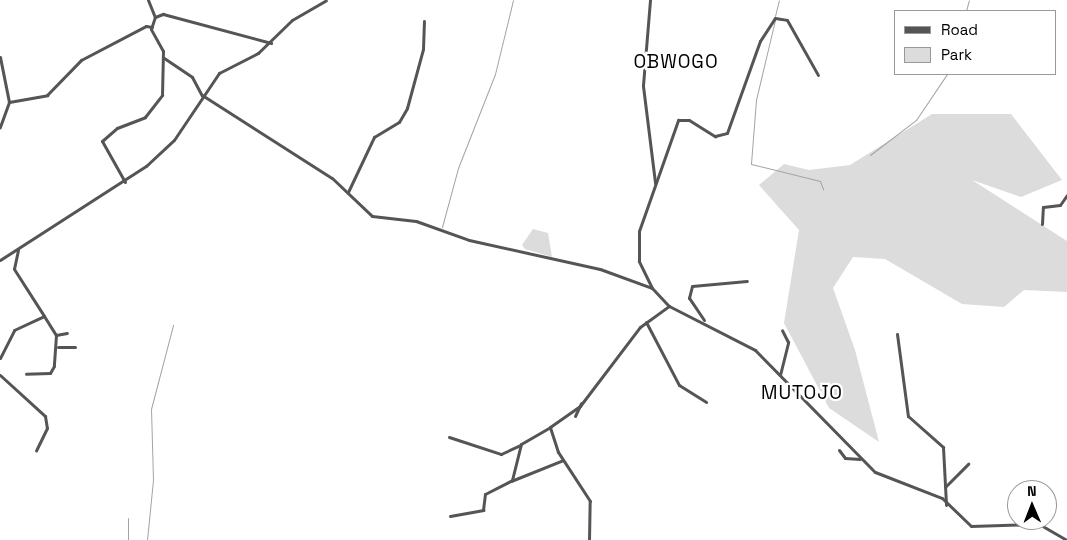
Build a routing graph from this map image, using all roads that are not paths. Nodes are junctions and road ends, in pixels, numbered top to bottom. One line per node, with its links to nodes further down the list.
1 (148, 0): 4 (street)
2 (326, 0): 7 (street)
3 (650, 0): 15 (street)
4 (155, 17): 6 (street); 7 (street)
5 (424, 21): 16 (street)
6 (152, 27): 9 (street); 12 (street)
7 (271, 43): 11 (street)
8 (0, 57): 12 (street)
9 (164, 58): 11 (street); 14 (street)
10 (818, 75): 15 (street)
11 (202, 96): 14 (street); 16 (street)
12 (9, 102): 13 (street)
13 (0, 127)
14 (124, 182): 19 (street)
15 (655, 184): 22 (street)
16 (348, 192): 22 (street)
17 (1067, 195): 18 (street)
18 (1042, 224)
19 (18, 250): 20 (street); 24 (street)
20 (0, 260)
21 (747, 280): 25 (street)
22 (652, 288): 23 (street)
23 (669, 306): 25 (street); 26 (street)
24 (44, 316): 30 (street); 33 (street)
25 (705, 321): 36 (street)
26 (646, 322): 37 (street); 38 (street)
27 (782, 330): 36 (street)
28 (68, 333): 30 (street)
29 (897, 334): 49 (street)
30 (56, 335): 31 (street)
31 (58, 347): 32 (street); 34 (street)
32 (76, 347)
33 (0, 358)
34 (26, 374)
35 (0, 375): 44 (street)
36 (780, 375): 45 (street)
37 (706, 402)
38 (581, 404): 39 (street); 40 (street)
39 (575, 416)
40 (550, 427): 42 (street); 46 (street)
41 (449, 437): 42 (street)
42 (521, 444): 48 (street)
43 (839, 450): 45 (street)
44 (36, 451)
45 (860, 459): 50 (street)
46 (563, 460): 48 (street); 52 (street)
47 (968, 464): 49 (street)
48 (510, 481): 51 (street)
49 (945, 487): 50 (street)
50 (946, 506): 53 (street)
51 (450, 516)
52 (589, 540)
53 (1067, 540)

